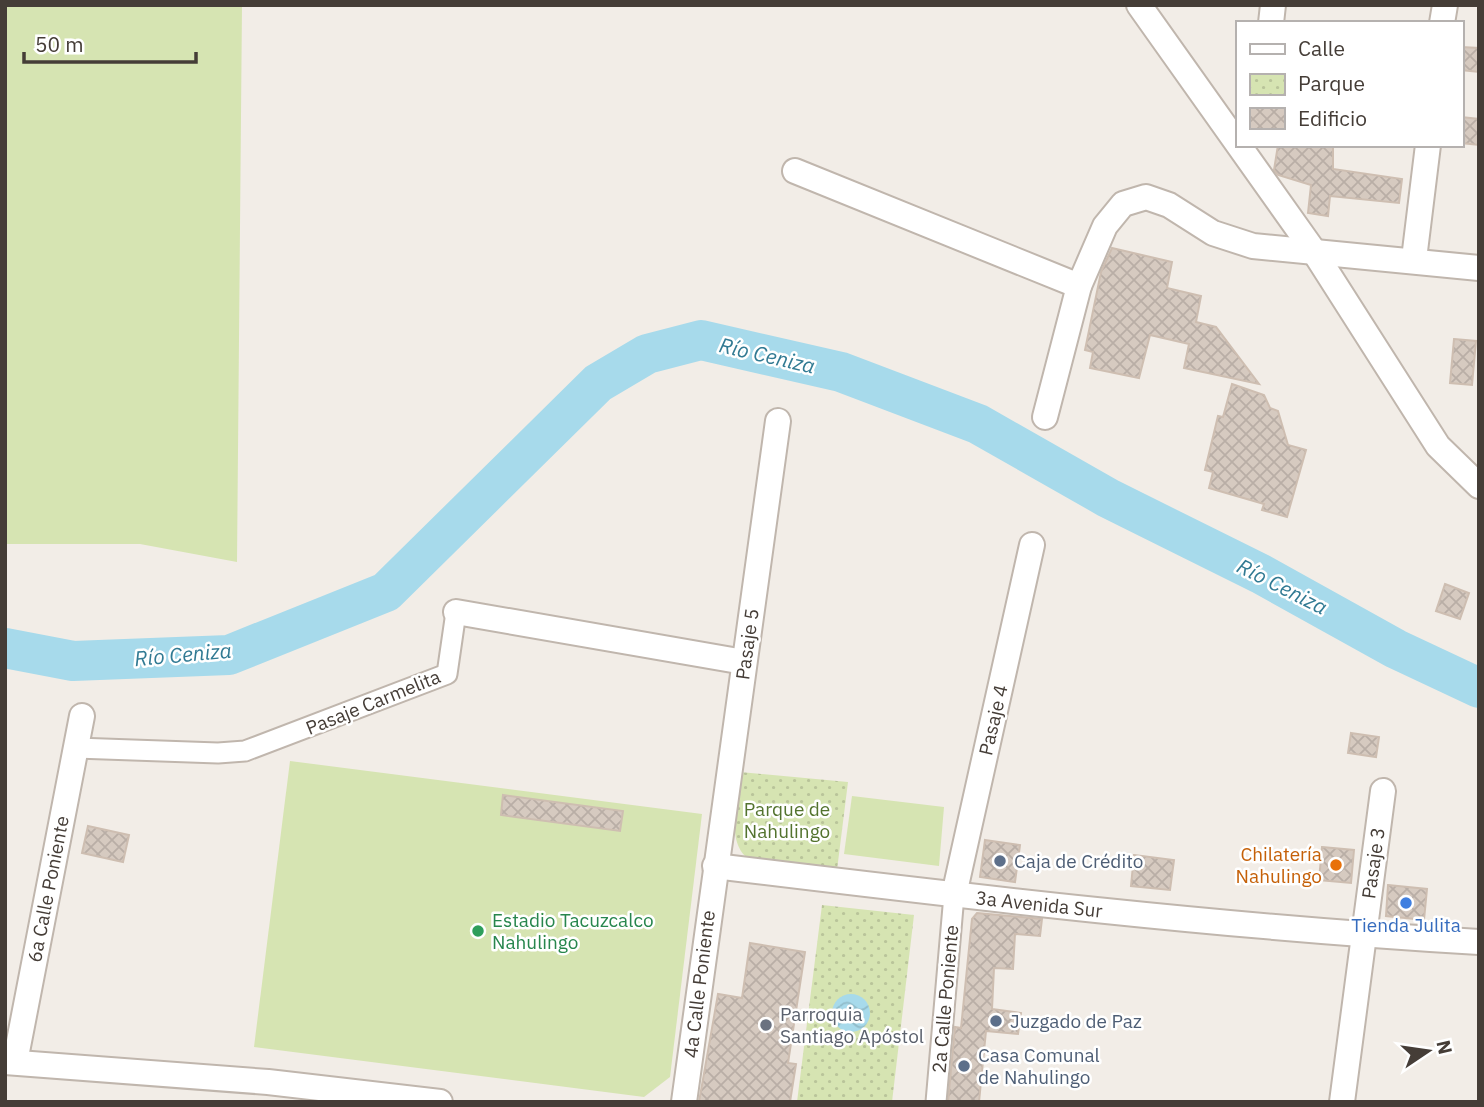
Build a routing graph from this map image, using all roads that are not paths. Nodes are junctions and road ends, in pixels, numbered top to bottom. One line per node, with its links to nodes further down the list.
1 (1139, 5): 2 (street)
2 (1236, 143)
3 (1239, 147): 6 (street)
4 (1428, 147): 7 (street)
5 (795, 171): 9 (street)
6 (1313, 250): 7 (street); 9 (street); 12 (street)
7 (1414, 259): 8 (street)
8 (1479, 268)
9 (1079, 286): 10 (street)
10 (1045, 417)
11 (778, 421): 15 (street, Pasaje 5)
12 (1479, 486)
13 (1032, 545): 20 (street, Pasaje 4)
14 (456, 612): 15 (street, Pasaje Carmelita); 17 (street, Pasaje Carmelita)
15 (744, 662): 19 (street, Pasaje 5)
16 (82, 716): 17 (street, 6a Calle Poniente)
17 (76, 748): 23 (street, 6a Calle Poniente)
18 (1383, 791): 21 (street, Pasaje 3)
19 (715, 866): 20 (street, 3a Avenida Sur); 25 (street, 4a Calle Poniente)
20 (954, 895): 21 (street, 3a Avenida Sur); 26 (street, 2a Calle Poniente)
21 (1364, 936): 22 (street, 3a Avenida Sur); 27 (street, Pasaje 3)
22 (1479, 942)
23 (10, 1062): 24 (street)
24 (440, 1102)
25 (684, 1102)
26 (936, 1102)
27 (1342, 1102)

